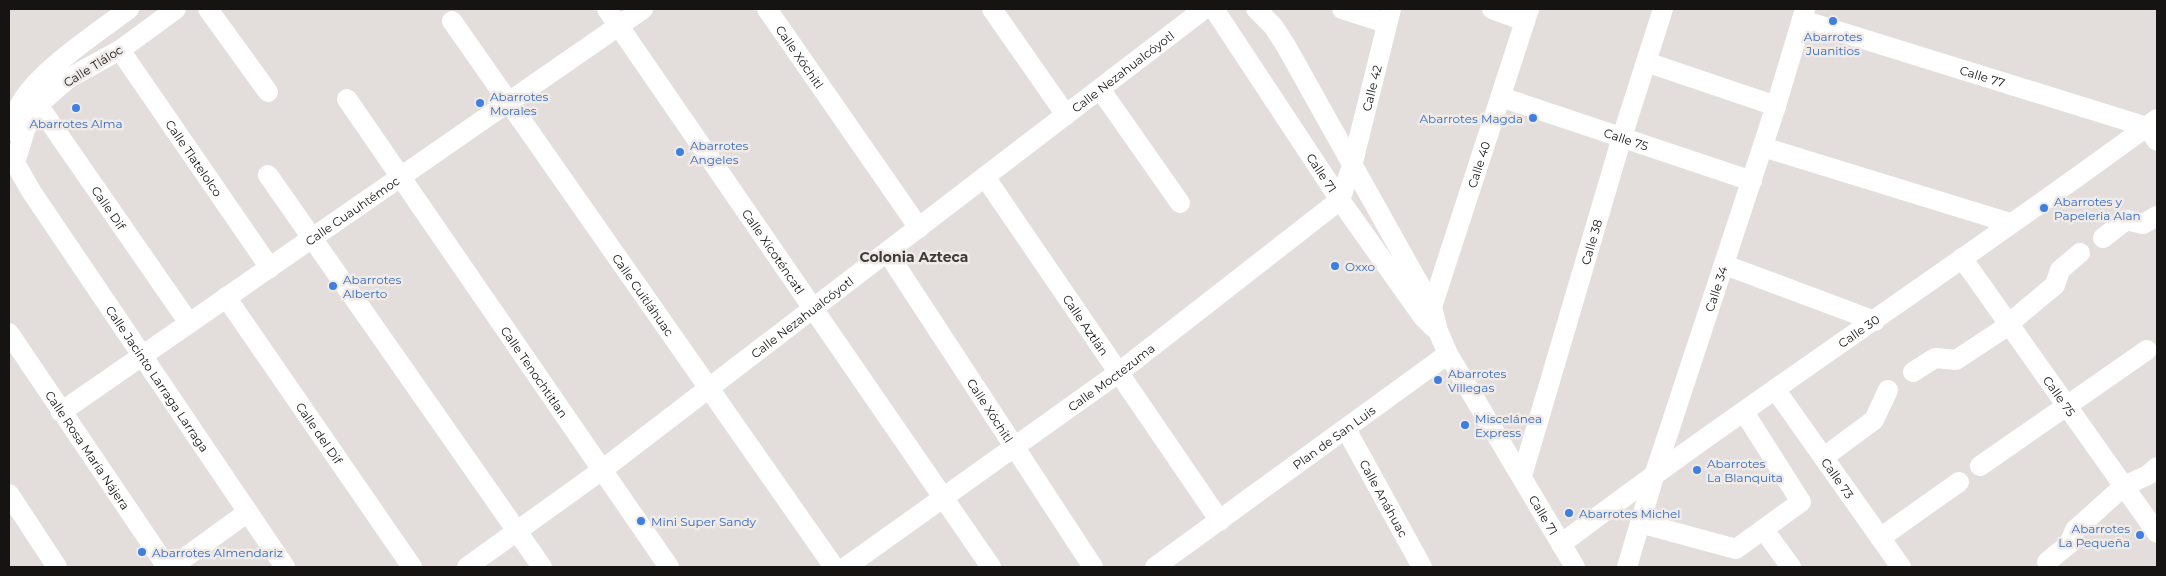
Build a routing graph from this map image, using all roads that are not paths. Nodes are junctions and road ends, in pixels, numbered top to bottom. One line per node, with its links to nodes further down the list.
1 (129, 9): 26 (street, Calle Tláloc)
2 (176, 9): 19 (street, Calle Tláloc)
3 (208, 9): 22 (street)
4 (607, 9): 18 (street, Calle Xicoténcatl)
5 (643, 9): 18 (street, Calle Cuauhtémoc)
6 (767, 9): 43 (street, Calle Xóchitl)
7 (992, 9): 28 (street)
8 (1204, 9): 21 (street, Calle Nezahualcóyotl)
9 (1214, 9): 39 (street, Calle 71)
10 (1256, 9): 33 (street, Calle 71)
11 (1342, 9): 16 (street)
12 (1492, 9): 15 (street)
13 (1663, 9): 20 (street, Calle 38)
14 (1804, 14): 27 (street, Calle 34); 29 (street, Calle 77)
15 (1527, 15): 23 (street, Calle 40)
16 (1389, 16): 33 (street, Calle 42)
17 (452, 21): 25 (street, Calle Cuitláhuac)
18 (619, 25): 25 (street, Calle Cuauhtémoc); 52 (street, Calle Xicoténcatl)
19 (120, 50): 26 (street, Calle Tláloc); 50 (street, Calle Tlatelolco)
20 (1646, 62): 27 (street); 31 (street, Calle 38)
21 (1100, 88): 28 (street, Calle Nezahualcóyotl); 40 (street)
22 (268, 92)
23 (1501, 97): 31 (street, Calle 75); 53 (street, Calle 40)
24 (347, 99): 35 (street, Calle Tenochtitlan)
25 (509, 102): 35 (street, Calle Cuauhtémoc); 63 (street, Calle Cuitláhuac)
26 (30, 104): 30 (street, Calle Tláloc); 38 (street, Calle Tláloc); 55 (street, Calle Dif)
27 (1776, 106): 32 (street, Calle 34)
28 (1066, 115): 36 (street, Calle Nezahualcóyotl)
29 (2154, 129): 42 (street, Calle 30)
30 (9, 131)
31 (1622, 137): 37 (street, Calle 75); 76 (street, Calle 38)
32 (1763, 147): 37 (street, Calle 34); 42 (street)
33 (1352, 166): 39 (street); 53 (street, Calle 71)
34 (268, 175): 44 (street)
35 (400, 177): 44 (street, Calle Cuauhtémoc); 74 (street, Calle Tenochtitlan)
36 (985, 177): 43 (street, Calle Nezahualcóyotl); 62 (street, Calle Aztlán)
37 (1752, 181): 49 (street, Calle 34)
38 (31, 191): 60 (street, Calle Jacinto Larraga Larraga)
39 (1340, 200): 53 (street, Calle 71); 62 (street, Calle Moctezuma)
40 (1180, 202)
41 (2157, 216): 45 (street)
42 (2010, 223): 48 (street, Calle 30)
43 (919, 228): 46 (street, Calle Nezahualcóyotl)
44 (312, 238): 50 (street, Calle Cuauhtémoc); 85 (street)
45 (2103, 238)
46 (887, 252): 52 (street, Calle Nezahualcóyotl); 70 (street, Calle Xóchitl)
47 (2080, 252): 56 (street)
48 (1962, 258): 54 (street, Calle 30); 56 (street, Calle 75)
49 (1725, 265): 54 (street); 75 (street, Calle 34)
50 (270, 268): 51 (street, Calle Cuauhtémoc)
51 (226, 297): 55 (street, Calle Cuauhtémoc); 94 (street, Calle del Dif)
52 (813, 309): 63 (street, Calle Nezahualcóyotl); 80 (street, Calle Xicoténcatl)
53 (1427, 312): 59 (street, Calle 71)
54 (1875, 321): 64 (street, Calle 30)
55 (189, 323): 60 (street, Calle Cuauhtémoc)
56 (2009, 324): 61 (street); 66 (street, Calle 75)
57 (9, 333): 67 (street, Calle Rosa María Nájera)
58 (2147, 350): 66 (street)
59 (1448, 354): 69 (street, Plan de San Luis); 76 (street, Calle 71)
60 (142, 356): 67 (street, Calle Cuauhtémoc); 81 (street, Calle Jacinto Larraga Larraga)
61 (1913, 372)
62 (1118, 373): 70 (street, Calle Moctezuma); 82 (street, Calle Aztlán)
63 (709, 388): 74 (street, Calle Nezahualcóyotl); 98 (street, Calle Cuitláhuac)
64 (1775, 389): 68 (street, Calle 30); 71 (street, Calle 73)
65 (1888, 390): 71 (street)
66 (2066, 404): 72 (street); 78 (street, Calle 75)
67 (61, 412): 91 (street, Calle Rosa María Nájera)
68 (1744, 412): 75 (street, Calle 30); 84 (street)
69 (1346, 429): 82 (street, Plan de San Luis); 103 (street, Calle Anáhuac)
70 (1014, 447): 80 (street, Calle Moctezuma); 101 (street, Calle Xóchitl)
71 (1824, 457): 87 (street, Calle 73)
72 (1980, 466)
73 (2157, 467): 78 (street)
74 (602, 470): 85 (street, Calle Nezahualcóyotl); 97 (street, Calle Tenochtitlan)
75 (1655, 473): 83 (street, Calle 34); 88 (street, Calle 30)
76 (1522, 476): 88 (street, Calle 71)
77 (1959, 482): 87 (street)
78 (2124, 486): 86 (street, Calle 75); 89 (street)
79 (9, 494): 90 (street)
80 (943, 498): 99 (street, Calle Moctezuma); 100 (street, Calle Xicoténcatl)
81 (248, 512): 92 (street); 93 (street, Calle Jacinto Larraga Larraga)
82 (1220, 521): 102 (street, Plan de San Luis)
83 (1640, 522): 84 (street); 105 (street, Calle 34)
84 (1764, 530): 106 (street)
85 (518, 532): 95 (street, Calle Nezahualcóyotl); 96 (street)
86 (2157, 533)
87 (1880, 538): 107 (street, Calle 73)
88 (1561, 544): 104 (street, Calle 71)
89 (2047, 562)
90 (57, 567)
91 (167, 567)
92 (172, 567)
93 (285, 567)
94 (412, 567)
95 (468, 567)
96 (542, 567)
97 (669, 567)
98 (834, 567)
99 (846, 567)
100 (991, 567)
101 (1093, 567)
102 (1155, 567)
103 (1422, 567)
104 (1573, 567)
105 (1627, 567)
106 (1791, 567)
107 (1901, 567)

